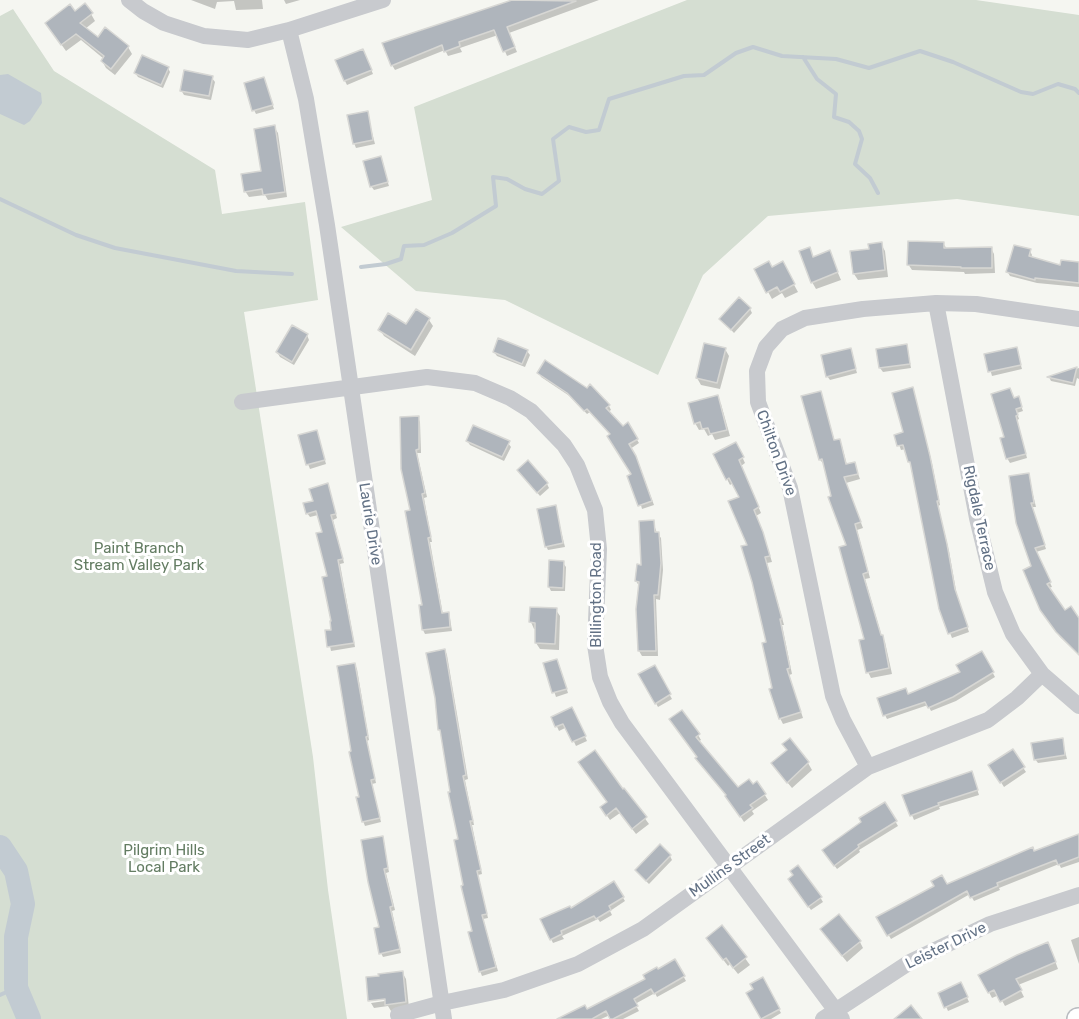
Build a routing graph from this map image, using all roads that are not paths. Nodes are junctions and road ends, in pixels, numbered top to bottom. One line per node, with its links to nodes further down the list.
1 (129, 0): 3 (street)
2 (382, 0): 3 (street)
3 (289, 30): 6 (street, Laurie Drive)
4 (936, 303): 5 (street, Chilton Drive); 8 (street, Rigdale Terrace); 10 (street, Chilton Drive)
5 (1079, 319)
6 (349, 386): 7 (street, Billington Road); 11 (street, Billington Road); 13 (street, Laurie Drive)
7 (242, 402)
8 (1042, 674): 9 (street, Rigdale Terrace); 10 (street, Mullins Street)
9 (1079, 706)
10 (868, 767): 11 (street, Mullins Street)
11 (728, 867): 13 (street, Mullins Street); 15 (street, Billington Road)
12 (1079, 895): 15 (street, Leister Drive)
13 (443, 1011): 14 (street, Mullins Street)
14 (398, 1015)
15 (833, 1016)

